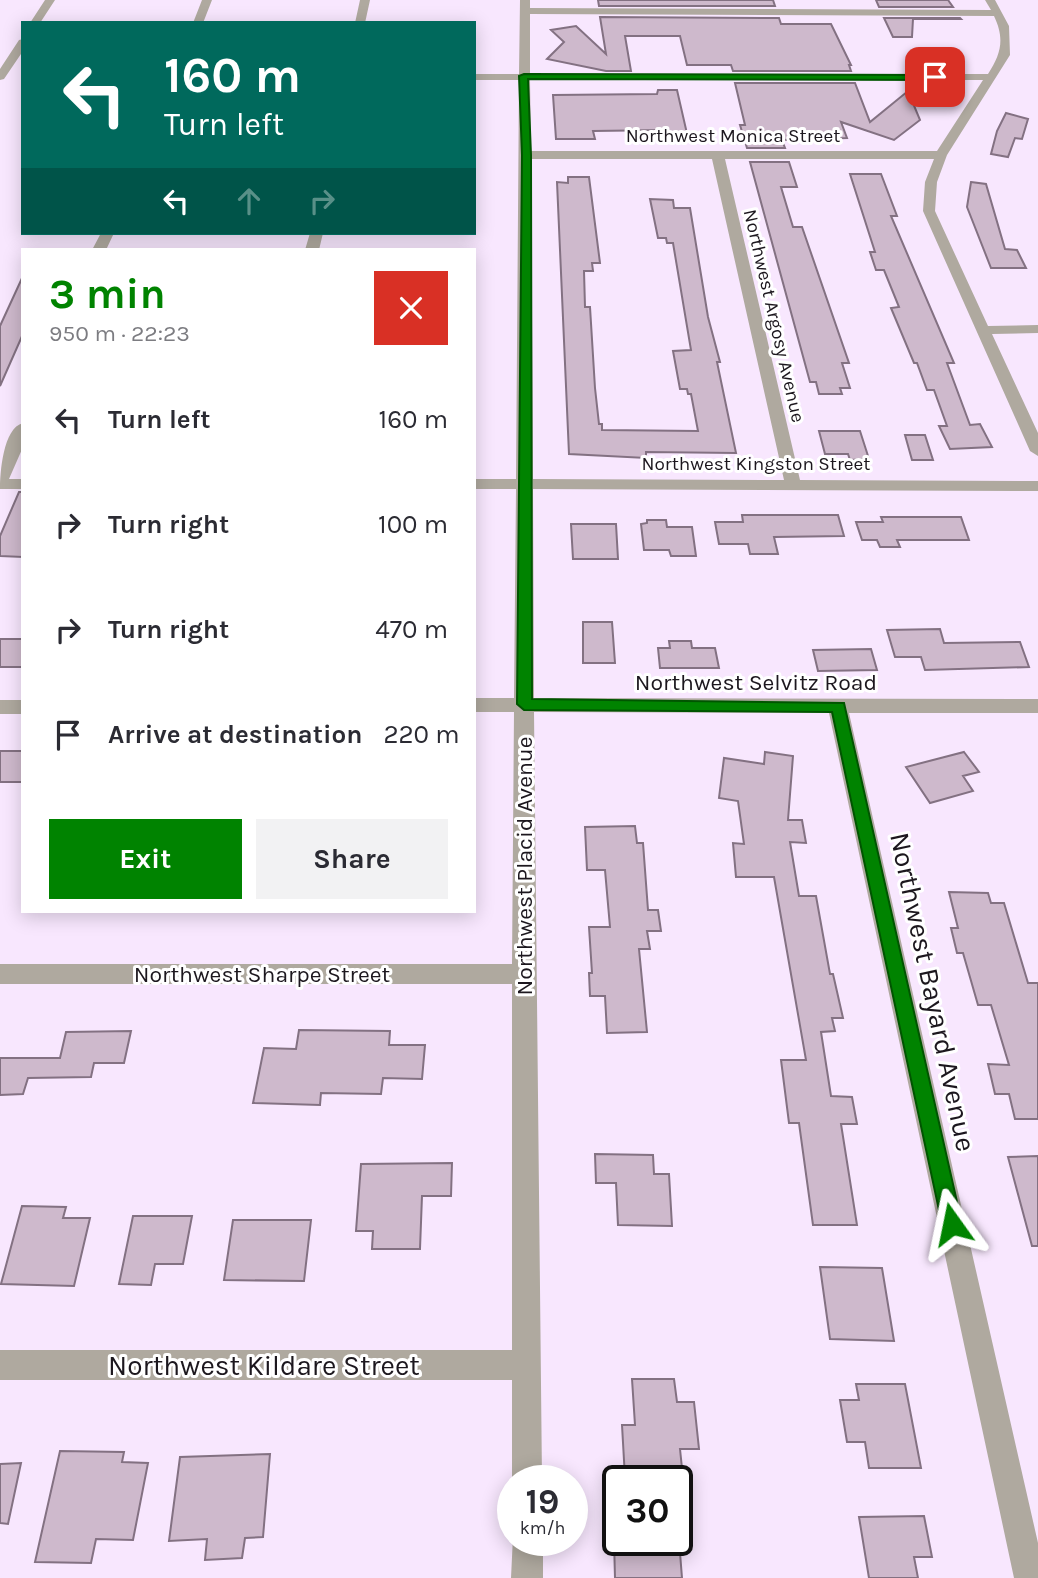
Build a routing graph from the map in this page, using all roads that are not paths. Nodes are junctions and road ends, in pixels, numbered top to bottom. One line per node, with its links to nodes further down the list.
1 (50, 0): 7 (street)
2 (207, 0): 8 (street)
3 (365, 0): 9 (street)
4 (990, 0): 6 (street)
5 (525, 6): 6 (street); 11 (street, Northwest Placid Avenue)
6 (998, 13): 13 (street)
7 (36, 21)
8 (199, 21)
9 (360, 21)
10 (21, 46): 14 (street)
11 (524, 76): 12 (street); 13 (street); 15 (street, Northwest Placid Avenue)
12 (476, 77)
13 (990, 77): 16 (street)
14 (4, 78)
15 (526, 155): 17 (street, Northwest Monica Street); 25 (street, Northwest Placid Avenue)
16 (941, 155): 17 (street, Northwest Monica Street); 19 (street)
17 (718, 156): 26 (street, Northwest Argosy Avenue)
18 (1038, 329): 19 (street)
19 (984, 330): 21 (street)
20 (21, 433): 22 (street)
21 (1038, 451)
22 (0, 482): 23 (street)
23 (21, 484)
24 (476, 484): 25 (street, Northwest Kingston Street)
25 (524, 484): 26 (street, Northwest Kingston Street); 28 (street, Northwest Placid Avenue)
26 (793, 485): 27 (street, Northwest Kingston Street)
27 (1038, 486)
28 (524, 704): 29 (street, Northwest Selvitz Road); 33 (street, Northwest Selvitz Road); 35 (street, Northwest Placid Avenue)
29 (476, 705)
30 (1038, 706): 33 (street, Northwest Selvitz Road)
31 (0, 707): 32 (street)
32 (21, 707)
33 (838, 707): 41 (street, Northwest Bayard Avenue)
34 (0, 974): 35 (street, Northwest Sharpe Street)
35 (524, 974): 37 (street, Northwest Placid Avenue)
36 (0, 1365): 37 (street, Northwest Kildare Street)
37 (527, 1365): 38 (street, Northwest Placid Avenue)
38 (527, 1465)
39 (527, 1556): 40 (street)
40 (527, 1578)
41 (1030, 1578)

